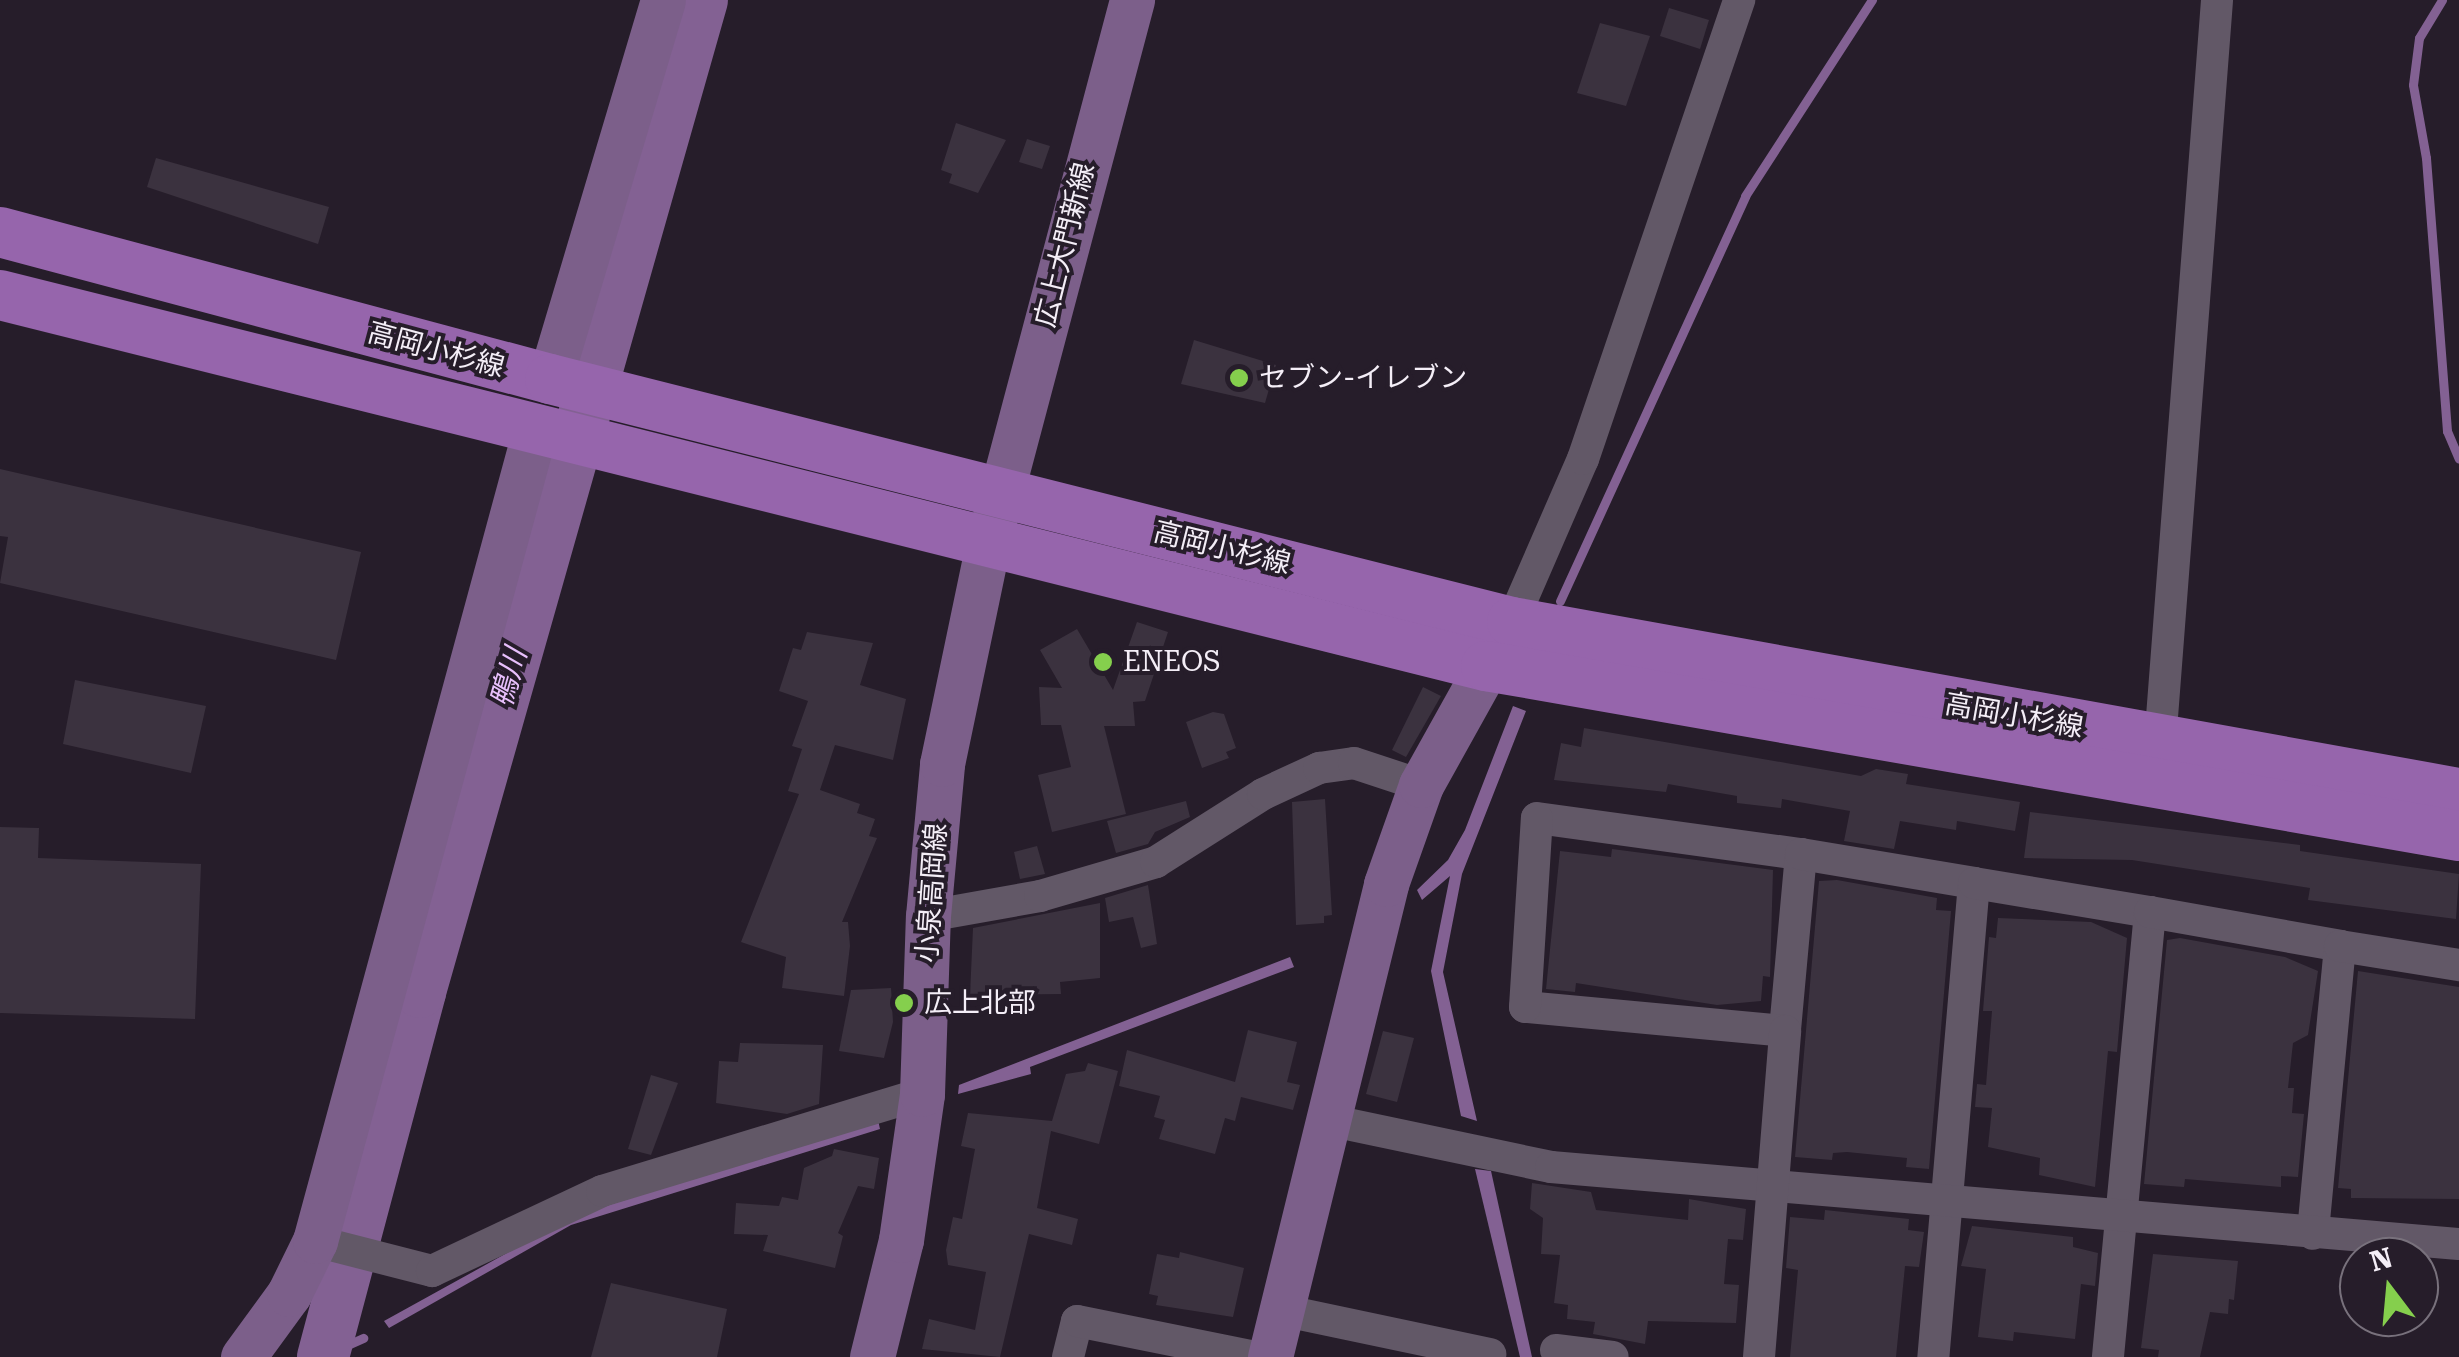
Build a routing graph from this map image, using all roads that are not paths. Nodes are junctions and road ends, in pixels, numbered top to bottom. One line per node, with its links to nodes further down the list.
1 (662, 0): 7 (street)
2 (1132, 0): 9 (street, 広上大門新線)
3 (1740, 0): 11 (street)
4 (2217, 0): 13 (street)
5 (0, 232): 7 (main road, 高岡小杉線)
6 (0, 295): 7 (main road, 高岡小杉線)
7 (552, 405): 8 (main road, 高岡小杉線); 30 (street)
8 (619, 422): 9 (main road, 高岡小杉線); 10 (main road, 高岡小杉線)
9 (1002, 491): 10 (street, 小泉高岡線); 11 (main road, 高岡小杉線)
10 (990, 539): 12 (main road, 高岡小杉線); 20 (street, 小泉高岡線)
11 (1512, 622): 12 (street); 13 (main road, 高岡小杉線)
12 (1486, 666): 14 (street); 16 (main road, 高岡小杉線)
13 (2160, 742): 15 (main road, 高岡小杉線)
14 (1421, 785): 20 (street); 25 (street)
15 (2459, 793)
16 (2459, 836)
17 (1801, 854): 18 (street); 23 (street); 23 (street)
18 (1974, 883): 19 (street); 27 (street)
19 (2150, 912): 21 (street); 28 (street)
20 (928, 916): 24 (street, 小泉高岡線)
21 (2340, 946): 22 (street); 29 (street)
22 (2459, 965)
23 (1784, 1031): 26 (street)
24 (922, 1094): 30 (street); 36 (street, 小泉高岡線)
25 (1328, 1120): 26 (street); 32 (street)
26 (1773, 1186): 27 (street); 41 (street)
27 (1946, 1205): 28 (street); 42 (street)
28 (2121, 1219): 29 (street); 43 (street)
29 (2314, 1234): 31 (street)
30 (322, 1243): 35 (street)
31 (2459, 1244)
32 (1281, 1310): 34 (street); 39 (street)
33 (1556, 1350): 40 (street)
34 (1490, 1354)
35 (243, 1357)
36 (872, 1357)
37 (1068, 1357): 38 (street)
38 (1256, 1357)
39 (1270, 1357)
40 (1612, 1357)
41 (1759, 1357)
42 (1933, 1357)
43 (2108, 1357)

